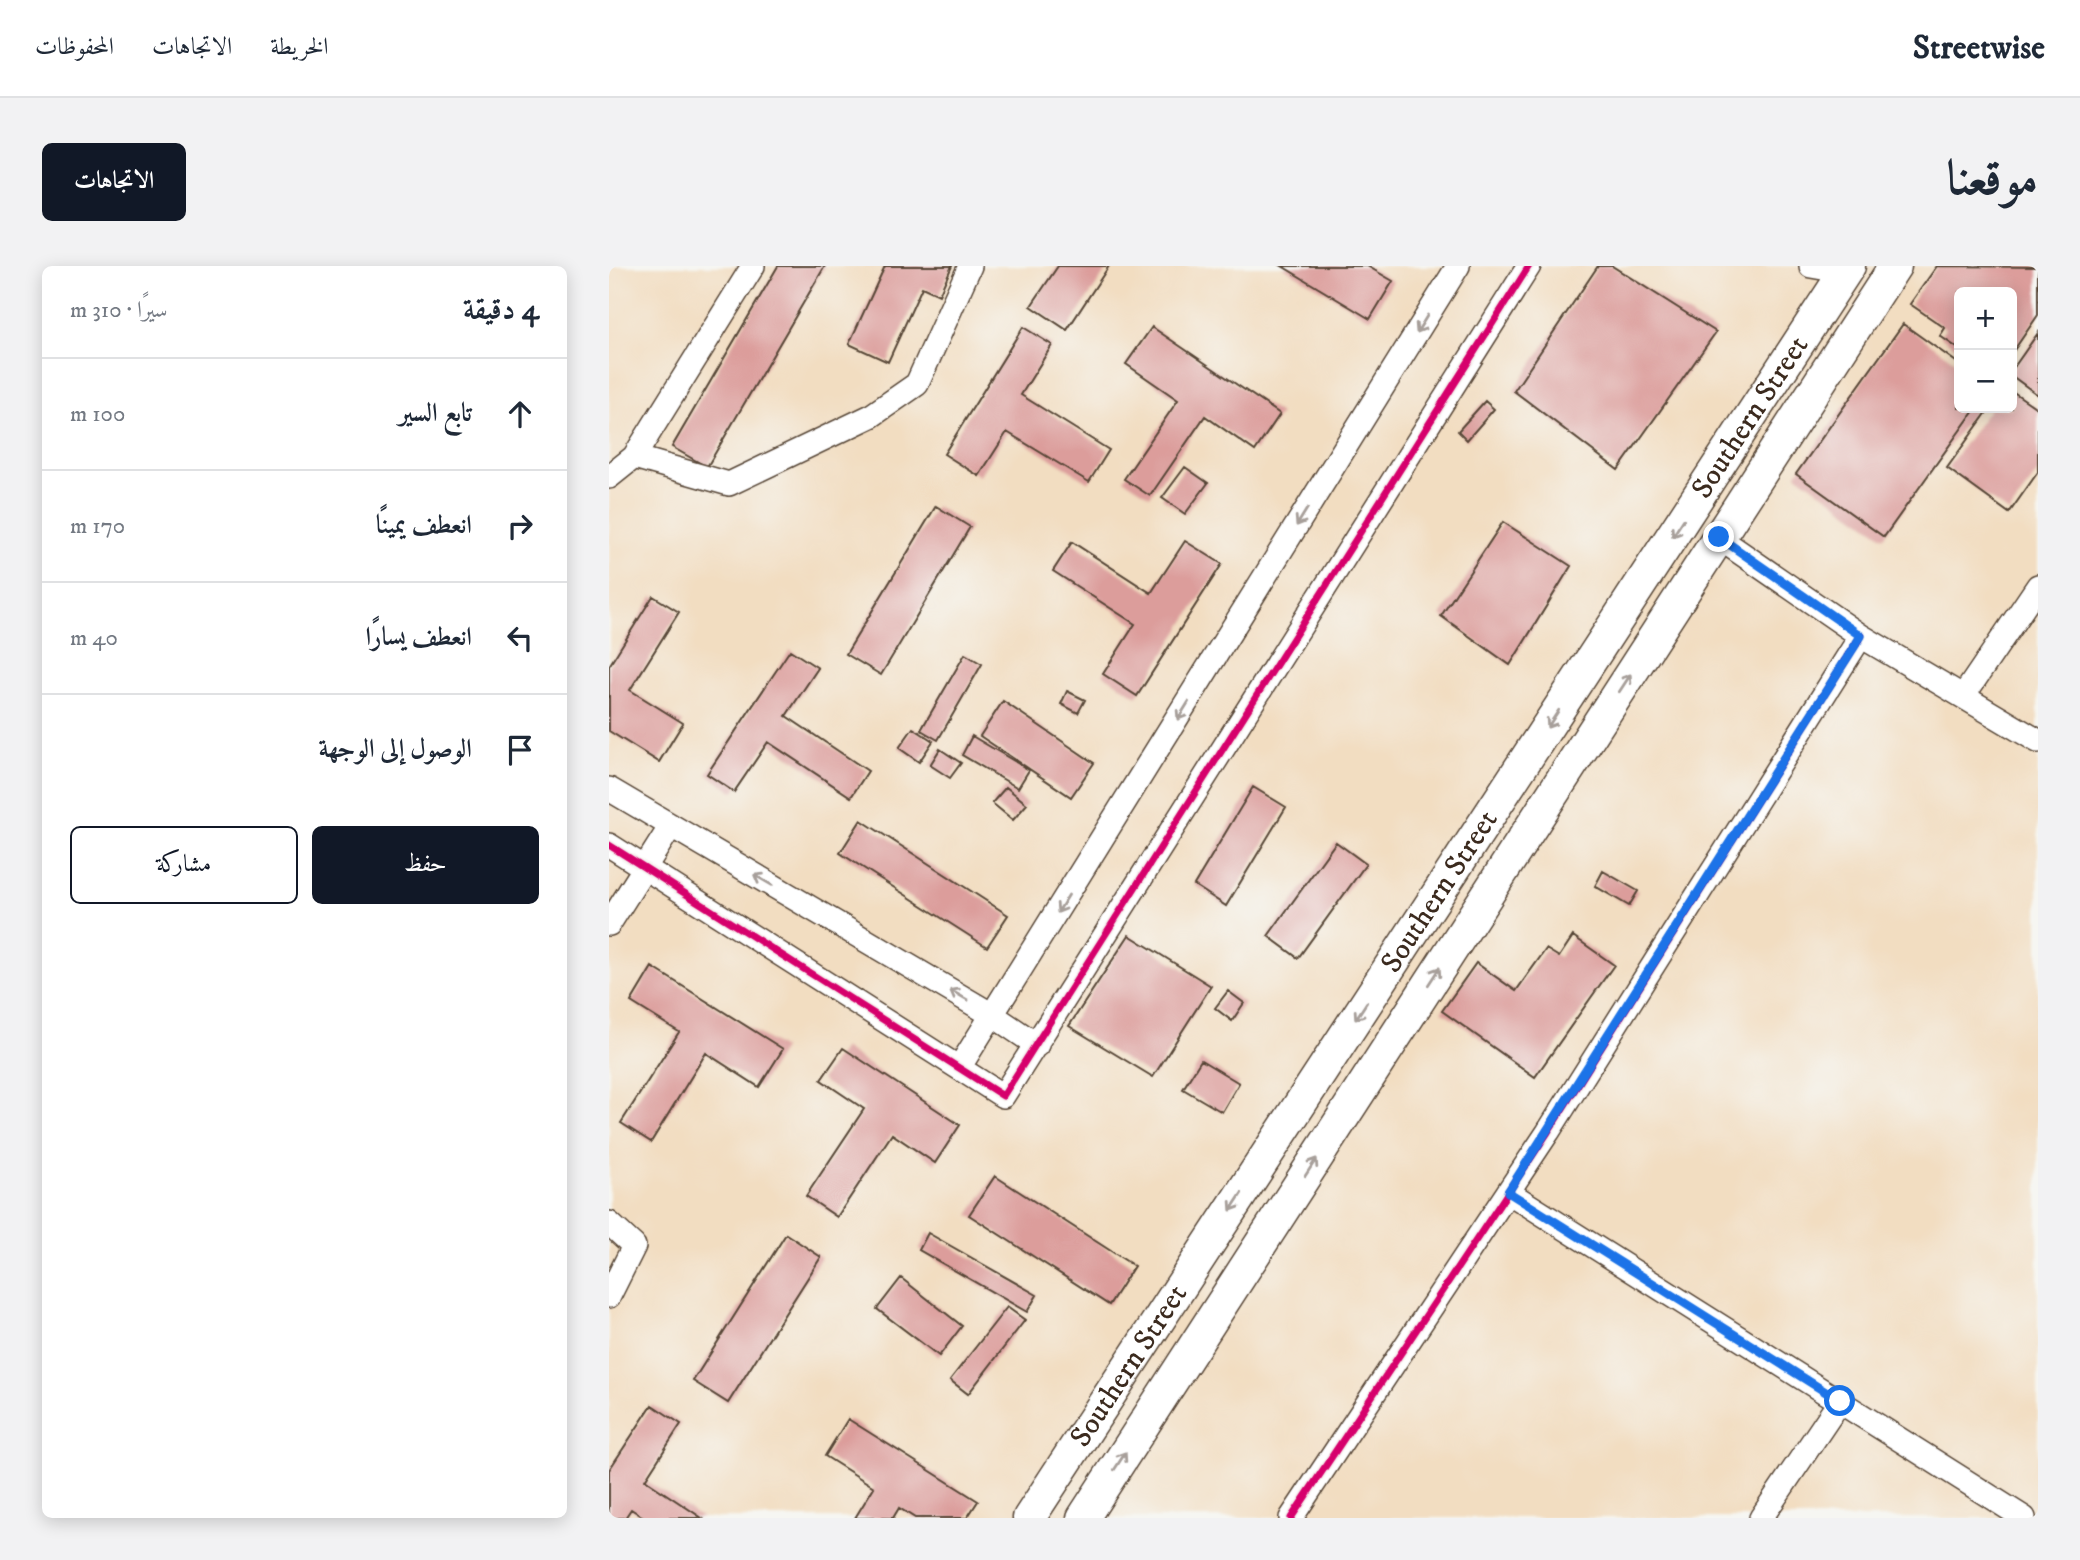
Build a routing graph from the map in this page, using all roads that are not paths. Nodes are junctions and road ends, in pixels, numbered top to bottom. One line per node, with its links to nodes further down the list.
1 (753, 266): 8 (street)
2 (970, 266): 8 (street)
3 (1458, 266): 20 (street, one-way to 20)
4 (1529, 266): 21 (street)
5 (1811, 266): 7 (street)
6 (1895, 266): 10 (main road, Southern Street)
7 (1846, 268): 27 (main road, Southern Street, one-way to 27)
8 (634, 457): 9 (street)
9 (609, 477)
10 (1719, 537): 12 (street); 28 (main road, Southern Street, one-way to 10)
11 (2038, 586): 13 (street)
12 (1861, 636): 13 (street); 23 (street)
13 (1964, 695): 14 (street)
14 (2038, 741)
15 (609, 789): 16 (street)
16 (671, 826): 18 (street); 20 (street, one-way to 16)
17 (609, 845): 18 (street)
18 (642, 867): 19 (street); 22 (street)
19 (609, 923)
20 (994, 1016): 21 (street); 22 (street)
21 (1037, 1045): 22 (street)
22 (959, 1068)
23 (1508, 1192): 26 (street); 29 (street)
24 (609, 1223): 25 (street)
25 (609, 1296)
26 (1840, 1401): 30 (street); 31 (street)
27 (1029, 1518)
28 (1083, 1518)
29 (1291, 1518)
30 (1761, 1518)
31 (2024, 1518)

